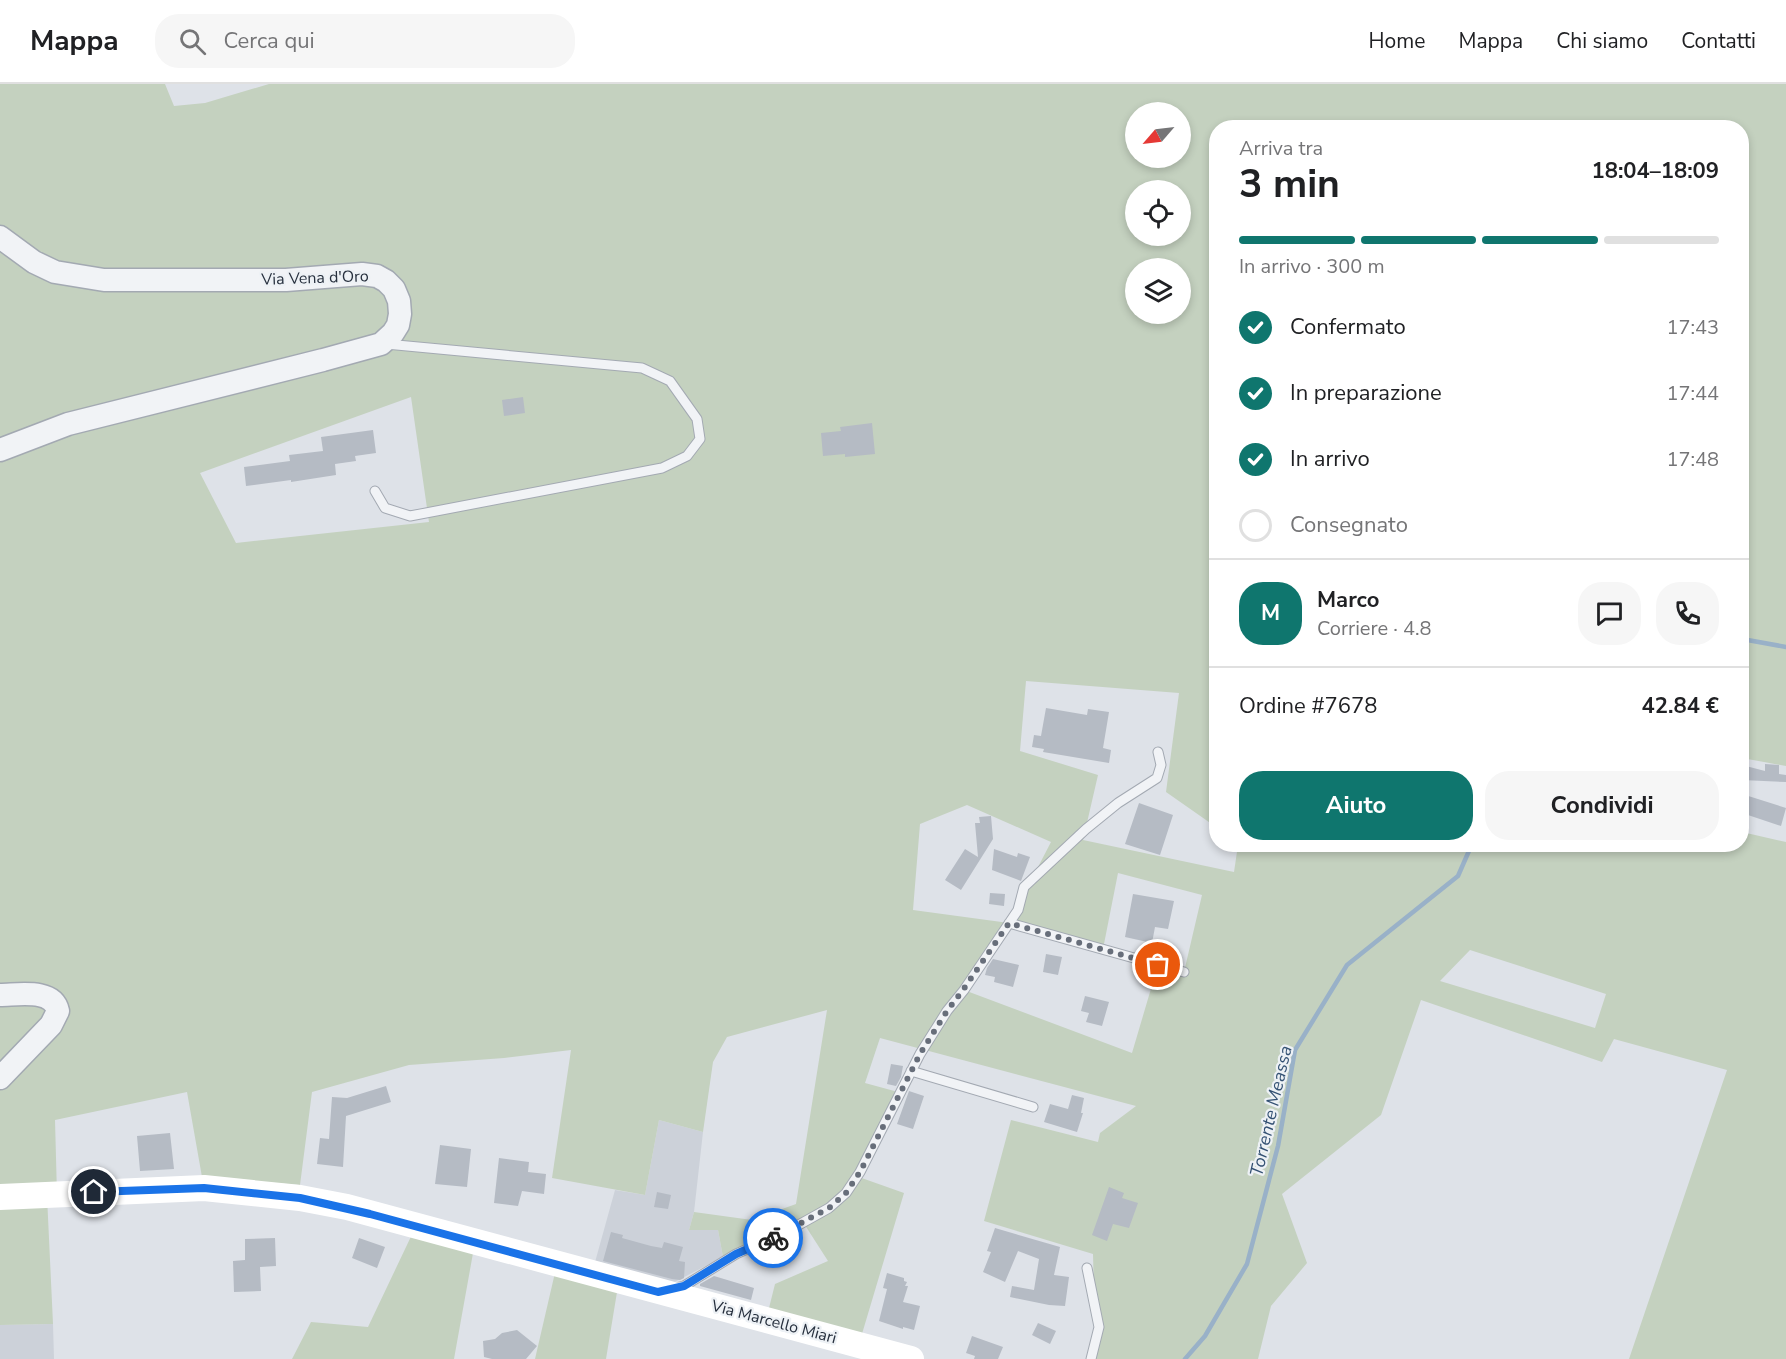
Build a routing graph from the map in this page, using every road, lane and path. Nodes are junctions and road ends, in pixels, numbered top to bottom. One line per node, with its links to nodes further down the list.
1 (0, 237): 2 (street, Via Vena d'Oro)
2 (381, 344): 3 (street); 4 (lane)
3 (0, 450)
4 (375, 491)
5 (1158, 752): 6 (lane)
6 (1009, 923): 7 (lane); 9 (lane)
7 (1184, 972)
8 (0, 995): 10 (street)
9 (910, 1071): 11 (lane); 14 (lane)
10 (0, 1078)
11 (1033, 1107)
12 (0, 1197): 14 (main road, Via Marcello Miari)
13 (1087, 1268): 16 (lane)
14 (658, 1292): 15 (main road, Via Marcello Miari)
15 (911, 1359)
16 (1091, 1359)

